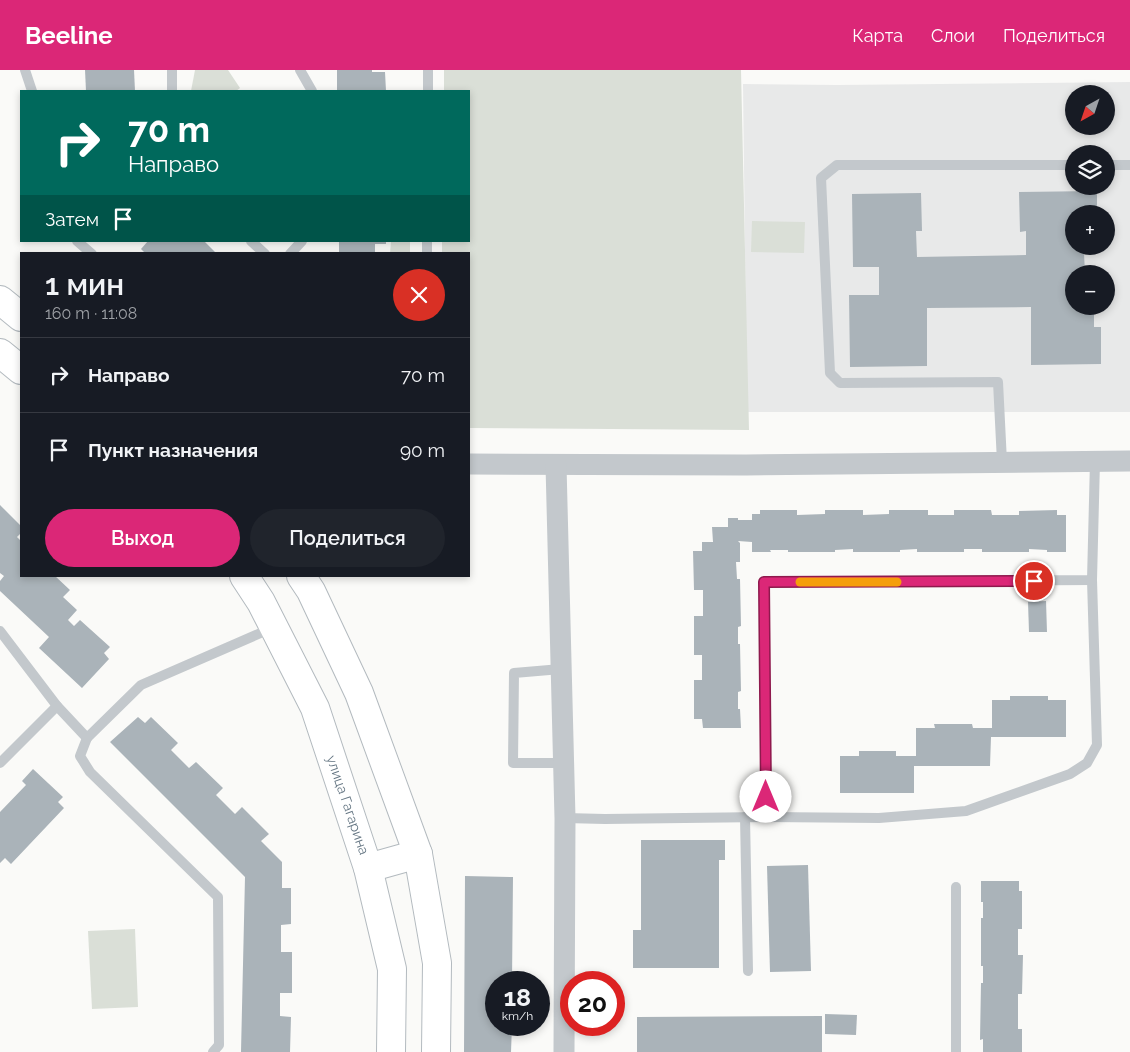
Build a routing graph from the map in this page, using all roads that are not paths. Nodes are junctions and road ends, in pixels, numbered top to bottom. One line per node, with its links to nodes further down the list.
1 (25, 70): 5 (lane)
2 (172, 70): 6 (lane)
3 (300, 70): 7 (lane)
4 (428, 70): 8 (lane)
5 (32, 90)
6 (172, 90)
7 (311, 90)
8 (428, 90)
9 (1065, 165): 24 (lane)
10 (1115, 165): 11 (lane)
11 (1130, 165)
12 (78, 242): 15 (lane)
13 (253, 242): 16 (lane)
14 (301, 242): 17 (lane)
15 (90, 252)
16 (263, 252)
17 (292, 252)
18 (0, 300): 19 (main road)
19 (20, 316)
20 (0, 353): 21 (main road)
21 (20, 369)
22 (1095, 461): 23 (street); 24 (street); 29 (lane)
23 (1130, 461)
24 (1002, 462): 26 (street)
25 (470, 464): 26 (street)
26 (556, 464): 32 (street)
27 (245, 577): 30 (main road, улица Гагарина)
28 (302, 577): 40 (main road)
29 (1092, 580): 37 (lane); 37 (lane)
30 (274, 628): 34 (lane); 41 (main road, улица Гагарина)
31 (0, 631): 33 (lane)
32 (561, 669): 36 (street); 36 (lane)
33 (57, 706): 34 (lane); 35 (lane)
34 (87, 738): 44 (lane)
35 (0, 763)
36 (563, 763): 38 (street)
37 (766, 817): 39 (lane)
38 (565, 818): 39 (lane); 47 (street)
39 (746, 818): 43 (lane)
40 (418, 854): 41 (main road); 46 (main road)
41 (368, 868): 45 (main road, улица Гагарина)
42 (956, 887): 48 (lane)
43 (748, 971)
44 (213, 1052)
45 (391, 1052)
46 (436, 1052)
47 (564, 1052)
48 (956, 1052)

